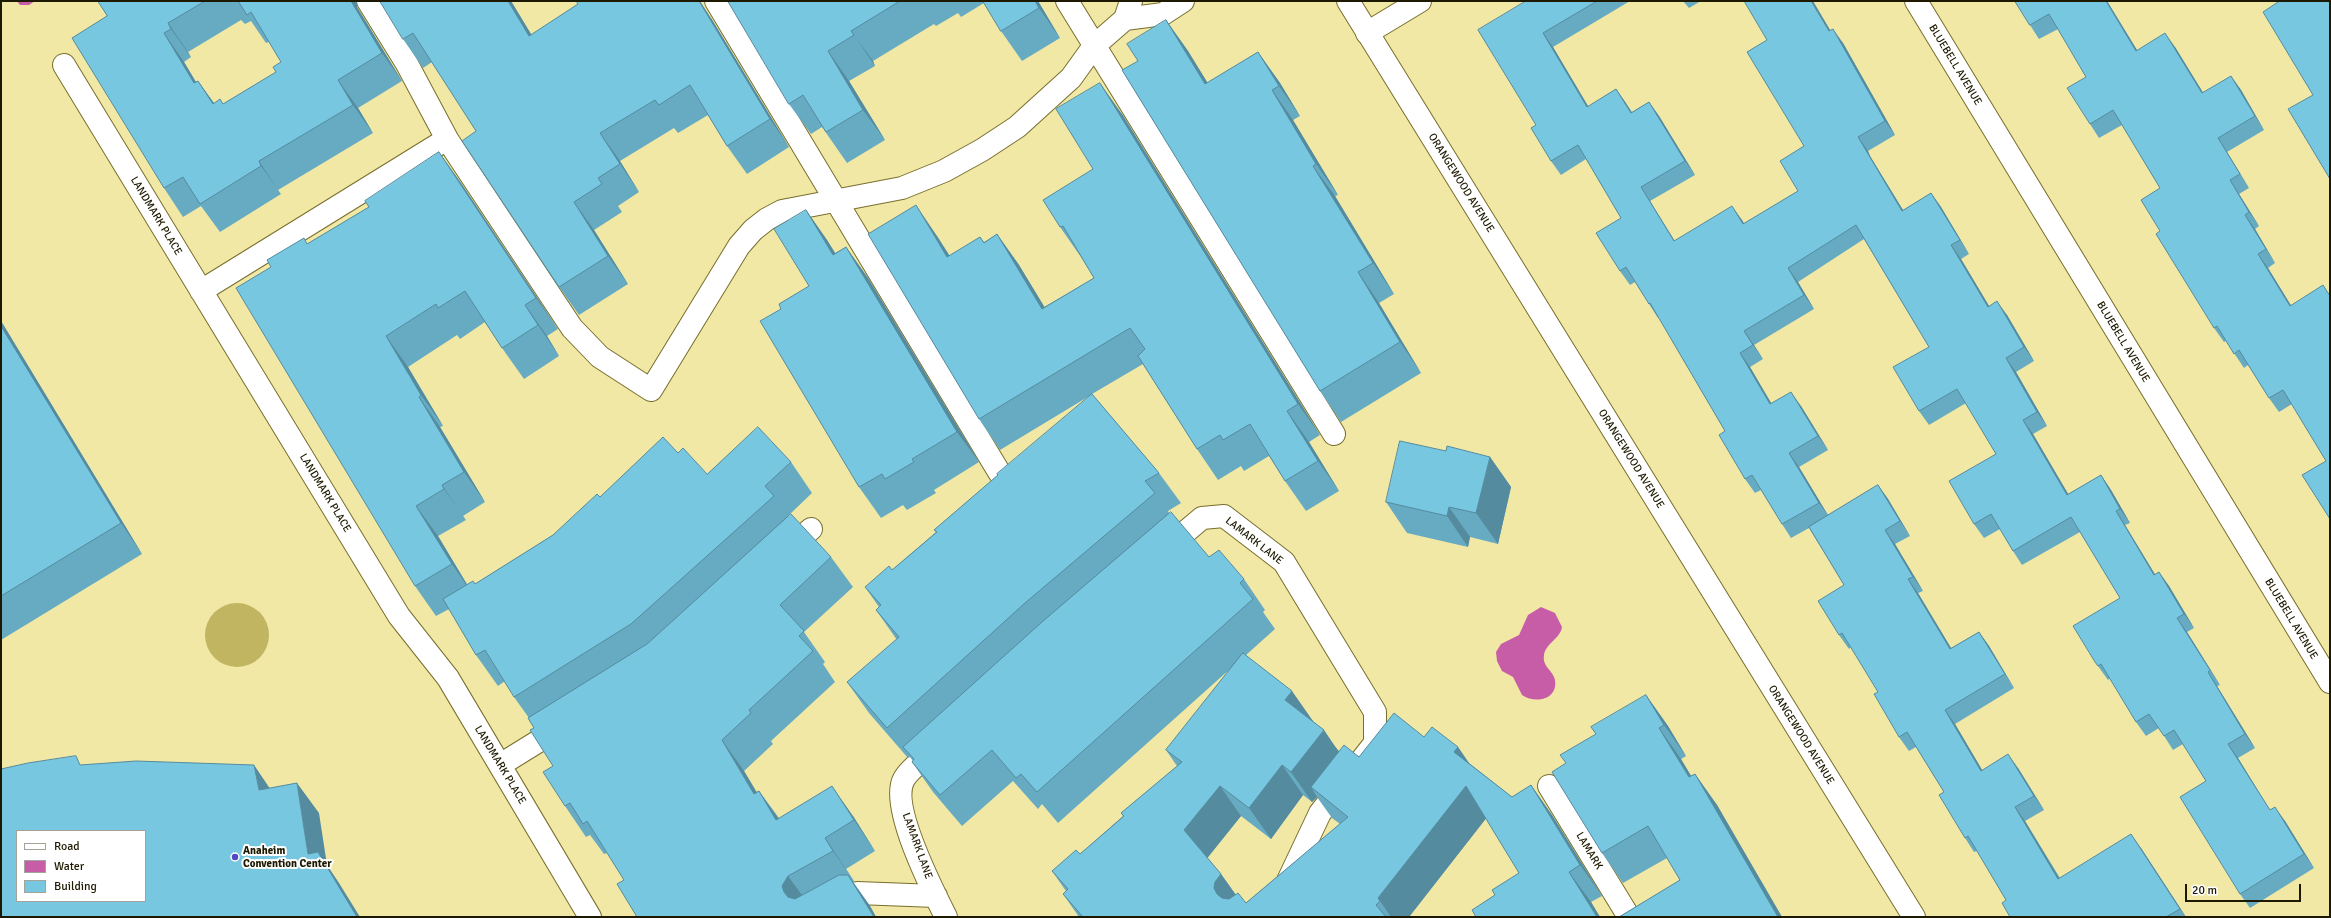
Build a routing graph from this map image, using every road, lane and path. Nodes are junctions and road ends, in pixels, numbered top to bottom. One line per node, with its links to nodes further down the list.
1 (368, 1): 12 (street)
2 (716, 1): 13 (street)
3 (1067, 1): 10 (street)
4 (1184, 1): 8 (street)
5 (1348, 1): 9 (street, ORANGEWOOD AVENUE)
6 (1420, 1): 9 (street)
7 (1916, 1): 20 (street, BLUEBELL AVENUE)
8 (1128, 10): 10 (street)
9 (1368, 33): 31 (street, ORANGEWOOD AVENUE)
10 (1094, 46): 13 (street); 15 (street)
11 (64, 65): 14 (street, LANDMARK PLACE)
12 (447, 139): 13 (street); 14 (street)
13 (835, 201): 16 (street)
14 (201, 291): 23 (street, LANDMARK PLACE)
15 (1334, 434)
16 (999, 472)
17 (811, 529): 19 (street)
18 (1149, 563): 29 (street, LAMARK LANE)
19 (770, 565)
20 (2330, 682)
21 (580, 715): 23 (street)
22 (951, 736): 25 (street, LAMARK LANE)
23 (500, 765): 26 (street, LANDMARK PLACE)
24 (1549, 786): 30 (street, LAMARK)
25 (936, 896): 27 (street); 28 (street, LAMARK LANE)
26 (590, 917)
27 (816, 917)
28 (946, 917)
29 (1248, 917)
30 (1629, 917)
31 (1914, 917)

